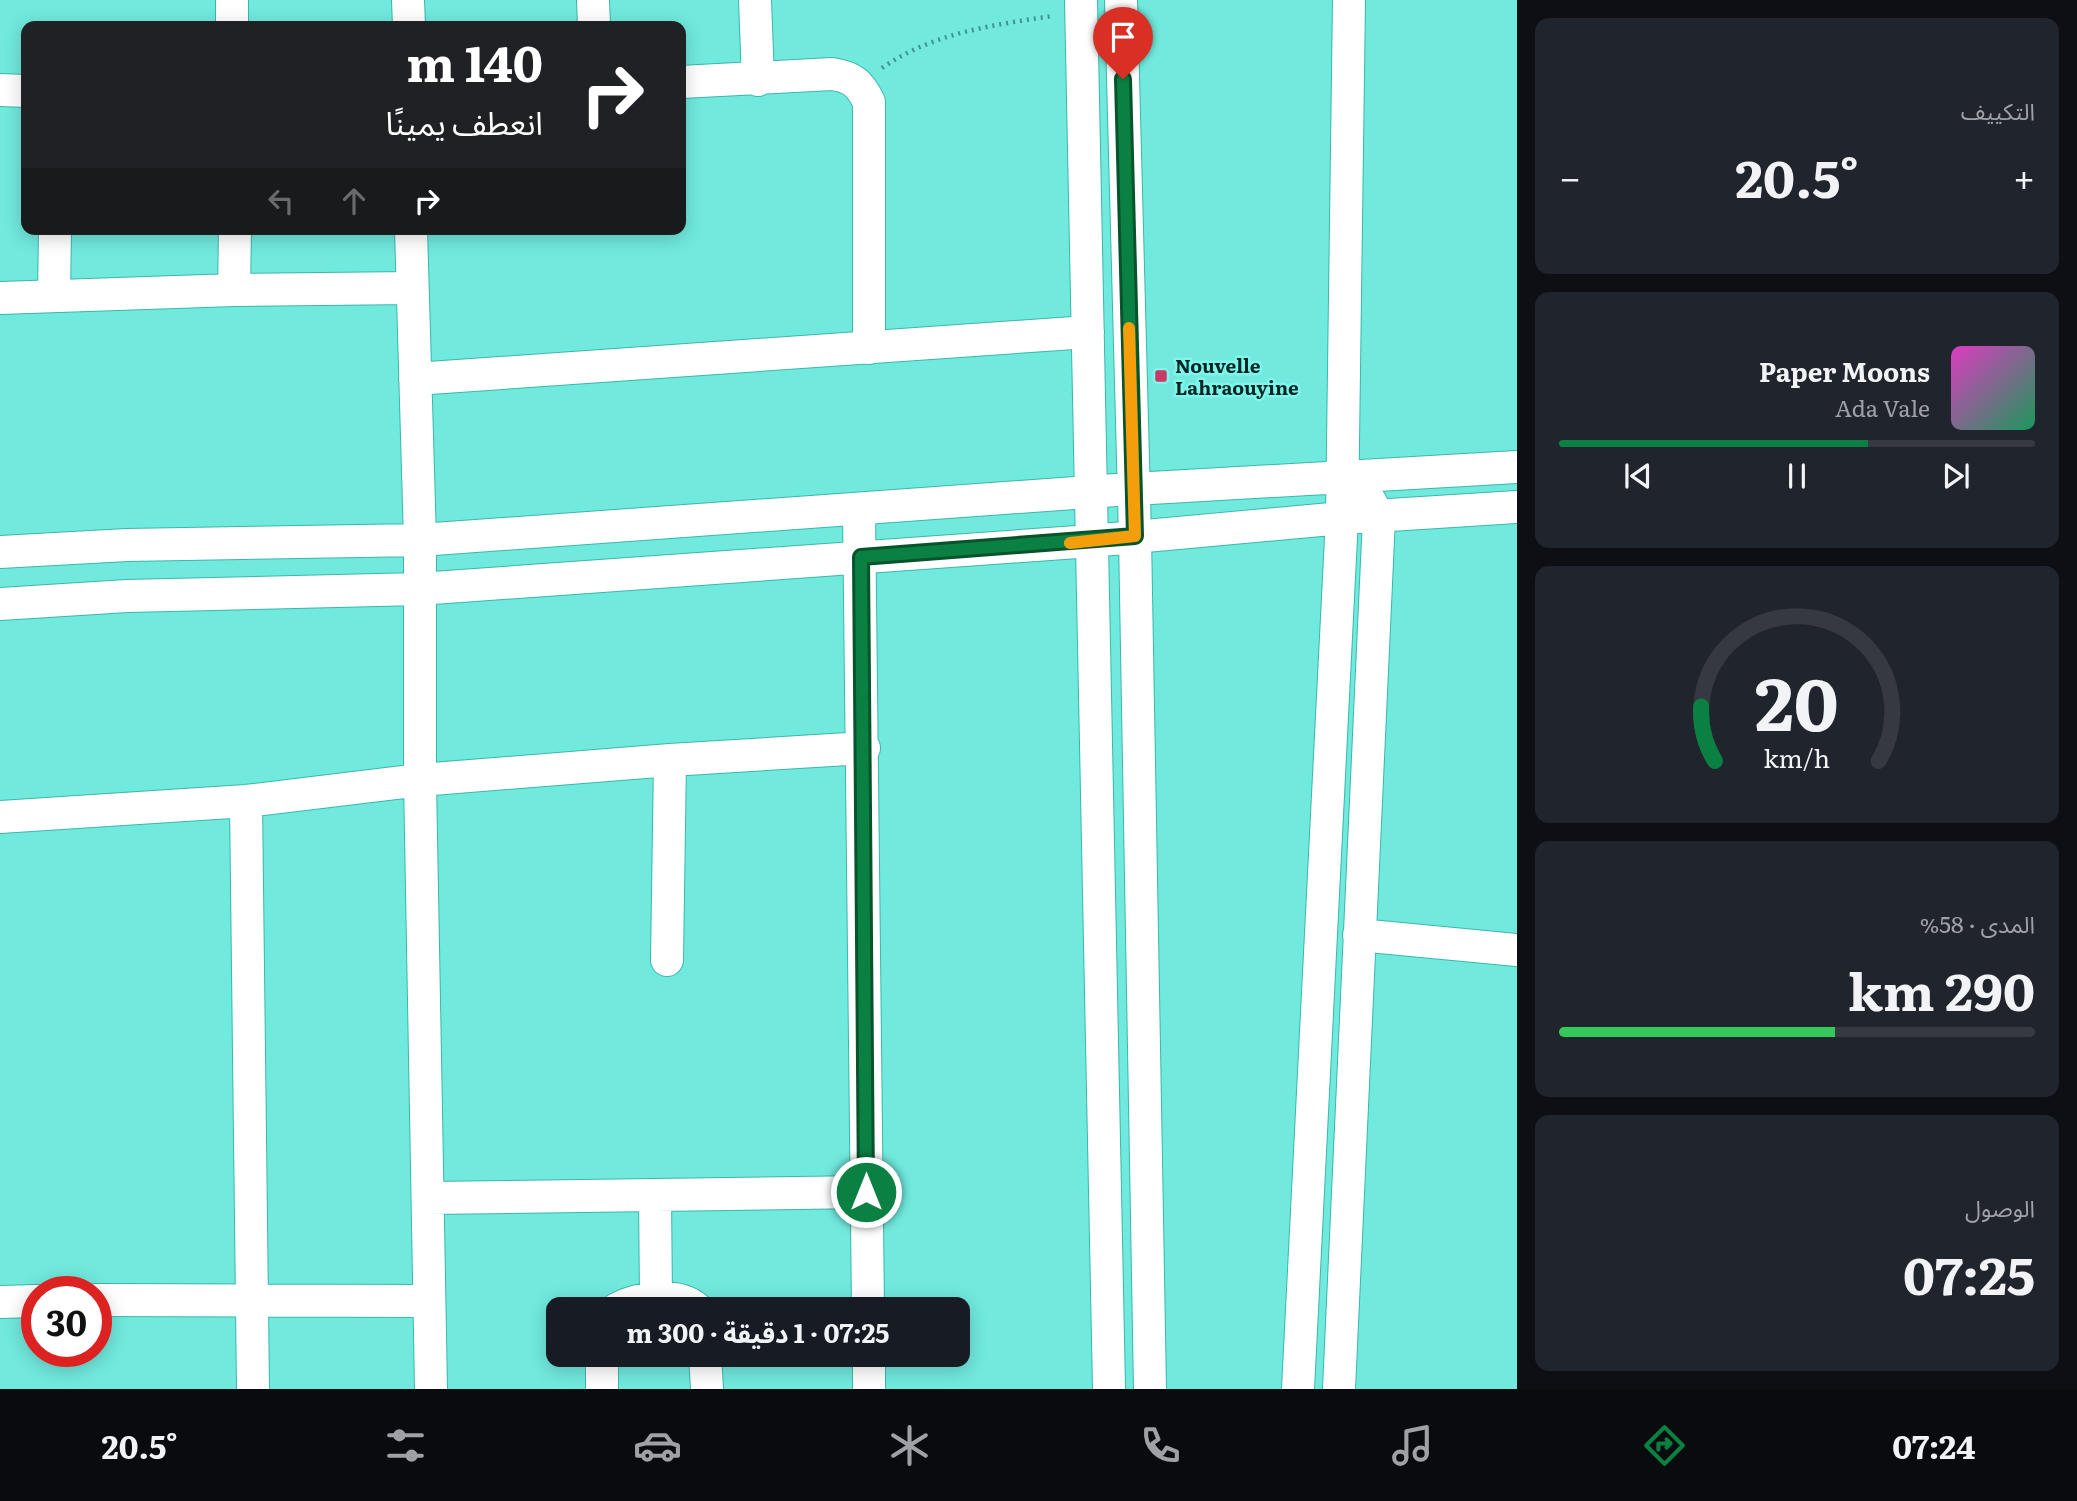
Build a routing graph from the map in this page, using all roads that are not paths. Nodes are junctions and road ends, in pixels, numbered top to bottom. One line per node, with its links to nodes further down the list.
1 (232, 0): 8 (street)
2 (408, 0): 9 (street)
3 (593, 0): 10 (street)
4 (755, 0): 11 (street)
5 (1121, 0): 27 (street)
6 (1349, 0): 26 (street)
7 (1081, 6): 22 (street)
8 (232, 21)
9 (409, 21)
10 (594, 21)
11 (758, 80): 12 (street); 23 (street)
12 (686, 82)
13 (0, 90): 14 (street)
14 (21, 90)
15 (55, 235): 20 (street)
16 (234, 235): 19 (street)
17 (411, 235): 18 (street)
18 (412, 288): 19 (street); 24 (street)
19 (234, 290): 20 (street)
20 (54, 296): 21 (street)
21 (0, 298)
22 (1088, 332): 23 (street); 28 (street)
23 (869, 348): 24 (street)
24 (415, 379): 34 (street)
25 (1517, 467): 26 (street)
26 (1343, 479): 27 (street); 31 (street); 32 (street)
27 (1134, 489): 28 (street); 33 (street)
28 (1090, 492): 30 (street); 35 (street)
29 (1517, 507): 32 (street)
30 (859, 509): 34 (street); 37 (street)
31 (1342, 518): 32 (street); 33 (street); 70 (street)
32 (1379, 518): 45 (street)
33 (1135, 536): 35 (street); 48 (street)
34 (420, 540): 36 (street); 38 (street)
35 (1091, 541): 37 (street); 49 (street)
36 (0, 552)
37 (861, 557): 38 (street); 40 (street)
38 (419, 589): 39 (street); 42 (street)
39 (0, 604)
40 (864, 748): 41 (street); 50 (street)
41 (670, 760): 42 (street); 47 (street)
42 (419, 780): 43 (street); 52 (street)
43 (246, 801): 44 (street); 57 (street)
44 (0, 817)
45 (1359, 935): 46 (street); 71 (street)
46 (1517, 950)
47 (667, 960)
48 (1142, 964): 49 (street); 69 (street)
49 (1101, 968): 68 (street)
50 (866, 1192): 51 (street); 54 (street)
51 (655, 1196): 52 (street); 53 (street)
52 (428, 1198): 58 (street)
53 (656, 1297)
54 (868, 1297)
55 (112, 1300): 57 (street)
56 (21, 1301): 59 (street)
57 (253, 1301): 58 (street); 63 (street)
58 (428, 1301): 64 (street)
59 (0, 1302)
60 (602, 1367): 65 (street)
61 (706, 1367): 66 (street)
62 (869, 1367): 67 (street)
63 (253, 1389)
64 (431, 1389)
65 (602, 1389)
66 (707, 1389)
67 (869, 1389)
68 (1108, 1389)
69 (1150, 1389)
70 (1297, 1389)
71 (1339, 1389)

